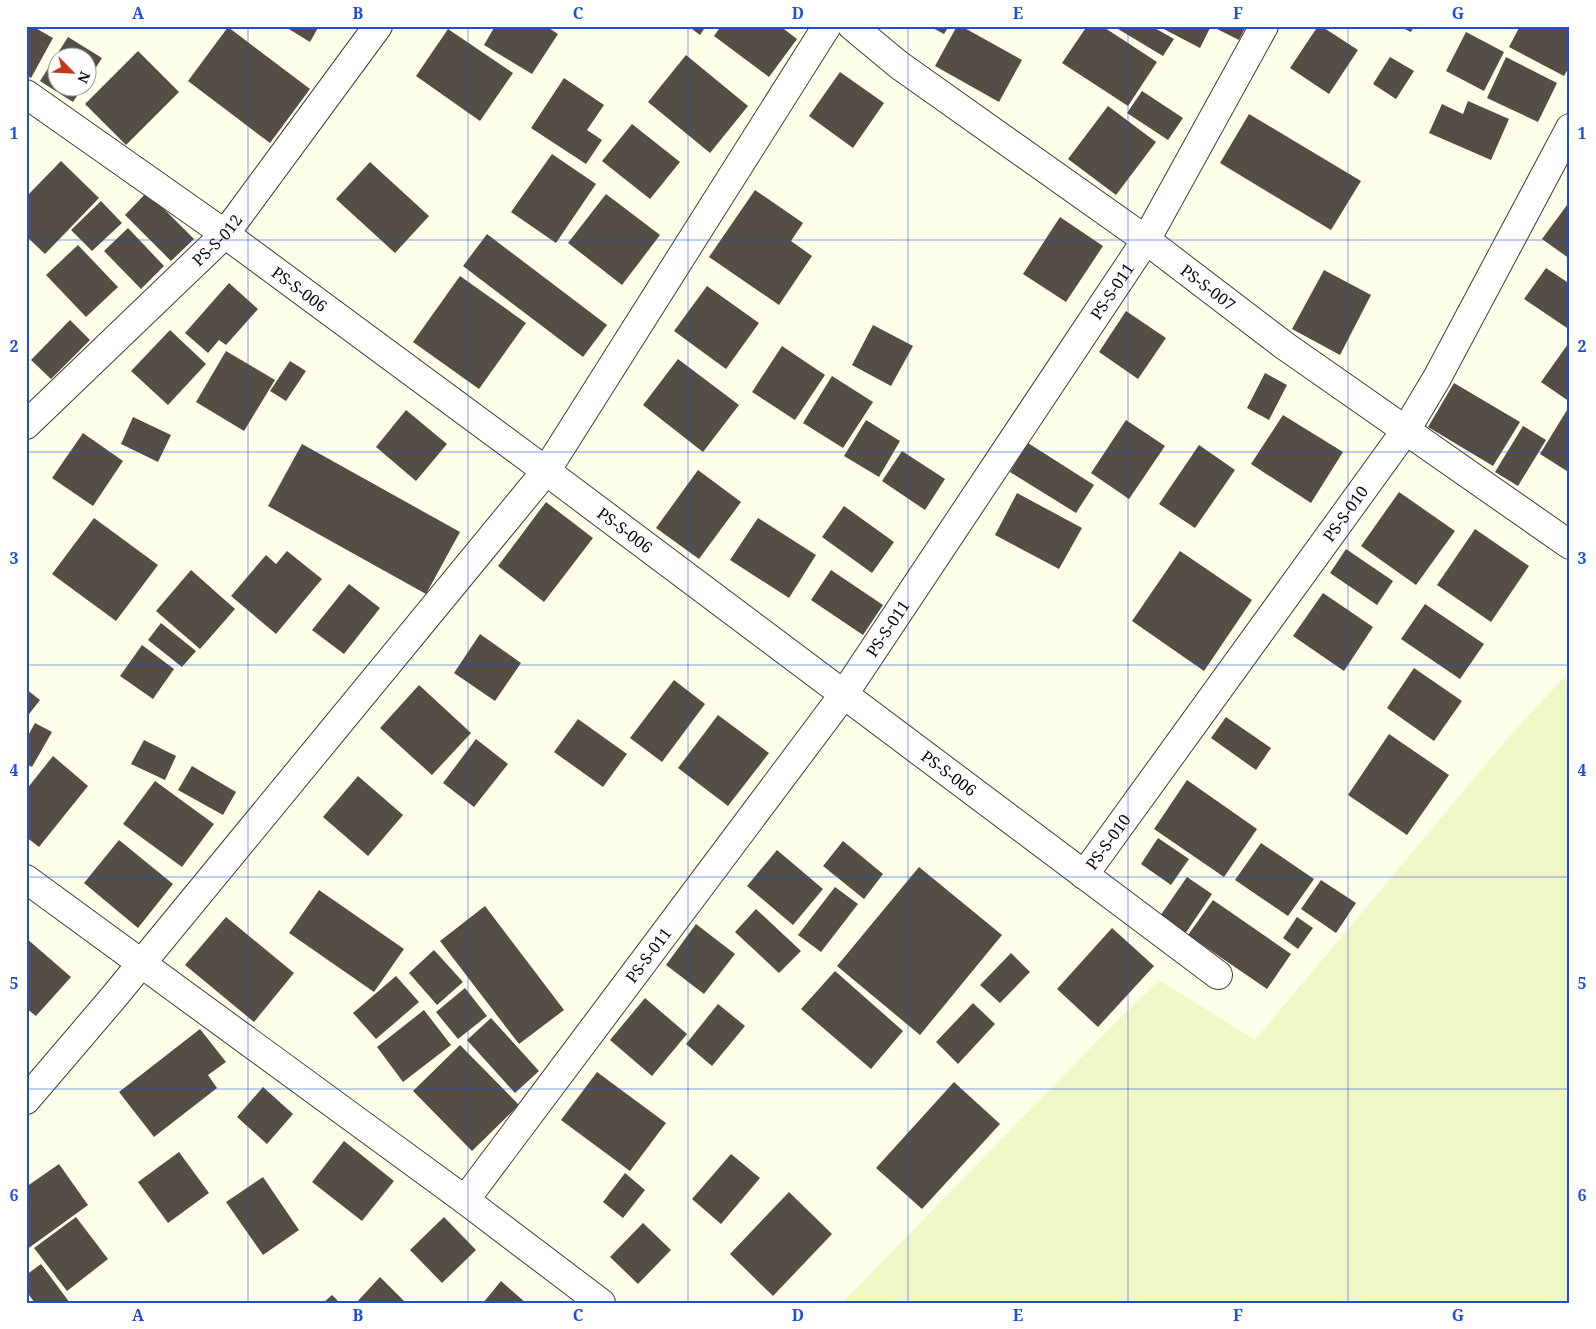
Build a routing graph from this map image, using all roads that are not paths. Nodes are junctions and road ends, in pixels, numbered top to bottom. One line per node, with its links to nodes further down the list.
1 (378, 26): 7 (street, PS-S-012)
2 (827, 26): 11 (street)
3 (852, 26): 8 (street, PS-S-007)
4 (1264, 26): 8 (street, PS-S-011)
5 (26, 94): 7 (street, PS-S-006)
6 (1570, 128): 10 (street, PS-S-010)
7 (225, 234): 9 (street, PS-S-012); 11 (street, PS-S-006)
8 (1146, 240): 10 (street, PS-S-007); 13 (street, PS-S-011)
9 (26, 425)
10 (1406, 430): 12 (street, PS-S-007); 14 (street, PS-S-010)
11 (546, 471): 13 (street, PS-S-006); 16 (street)
12 (1570, 545)
13 (844, 694): 14 (street, PS-S-006); 19 (street, PS-S-011)
14 (1084, 875): 17 (street, PS-S-006)
15 (26, 880): 16 (street)
16 (141, 963): 18 (street); 19 (street)
17 (1218, 975)
18 (26, 1100)
19 (465, 1200): 20 (street)
20 (601, 1303)

